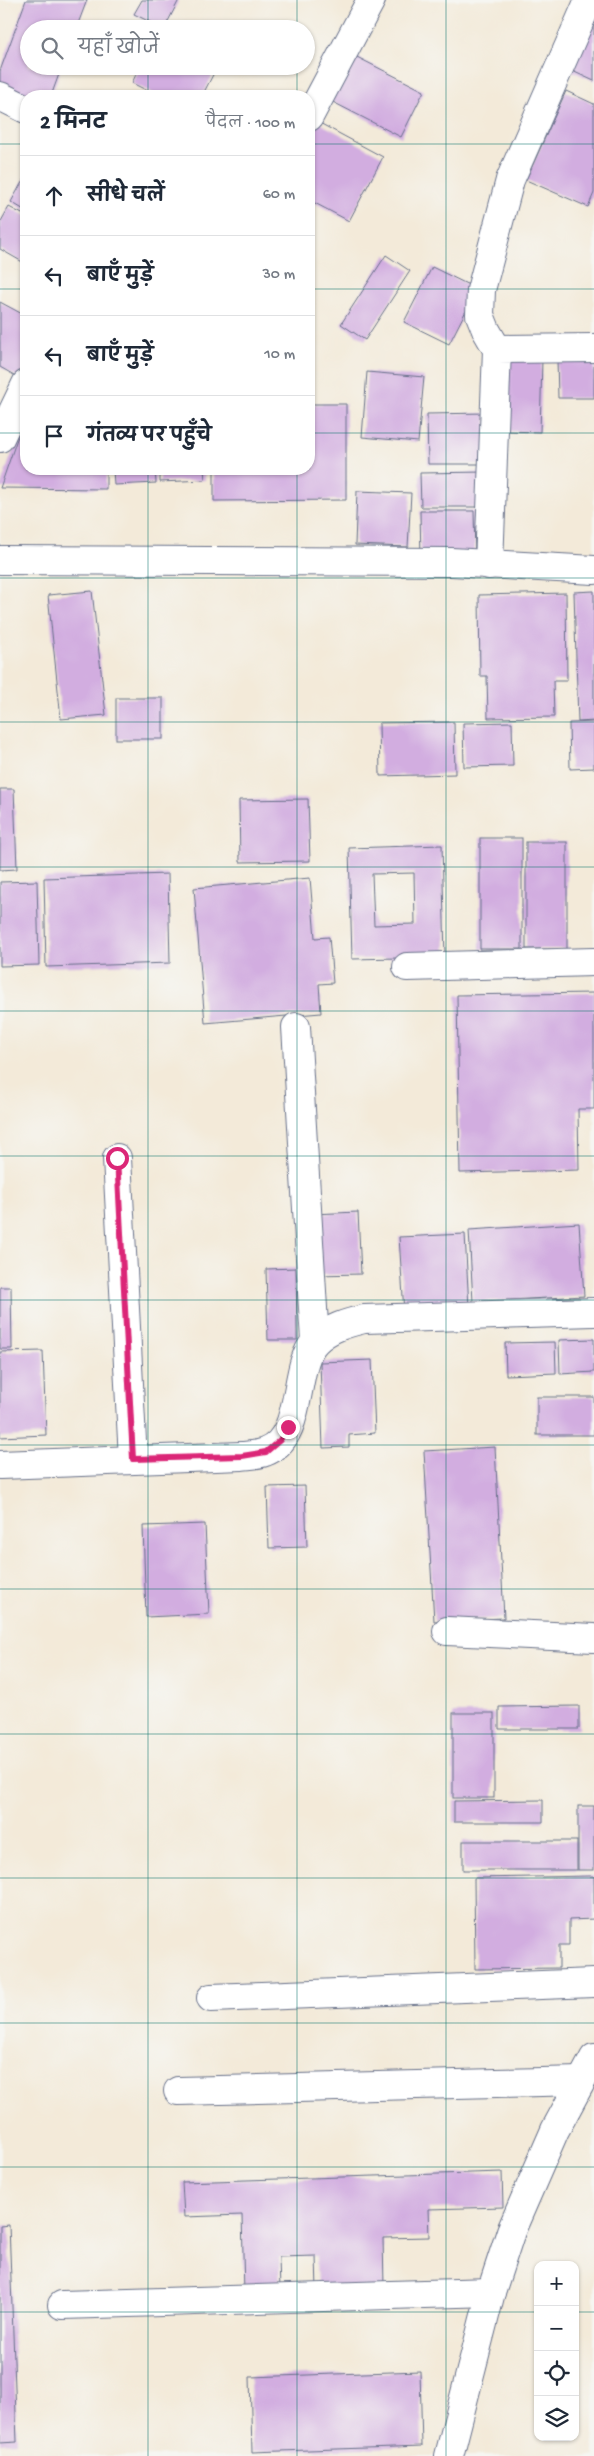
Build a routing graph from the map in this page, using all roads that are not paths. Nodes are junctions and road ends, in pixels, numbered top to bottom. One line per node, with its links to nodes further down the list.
1 (371, 0): 4 (street)
2 (589, 0): 7 (street)
3 (0, 96): 5 (street)
4 (315, 106)
5 (20, 107)
6 (594, 348): 7 (street)
7 (497, 349): 11 (street)
8 (20, 396): 9 (street)
9 (0, 438)
10 (0, 560): 11 (street)
11 (489, 565): 12 (street)
12 (594, 570)
13 (594, 962): 14 (street)
14 (407, 967)
15 (296, 1027): 18 (street)
16 (117, 1158): 19 (street)
17 (594, 1312): 18 (street)
18 (315, 1341): 19 (street)
19 (133, 1459): 20 (street)
20 (0, 1464)
21 (447, 1631): 22 (street)
22 (594, 1638)
23 (594, 1983): 24 (street)
24 (211, 1998)
25 (588, 2069): 26 (street); 27 (street)
26 (178, 2091)
27 (492, 2292): 28 (street); 29 (street)
28 (62, 2304)
29 (449, 2456)

